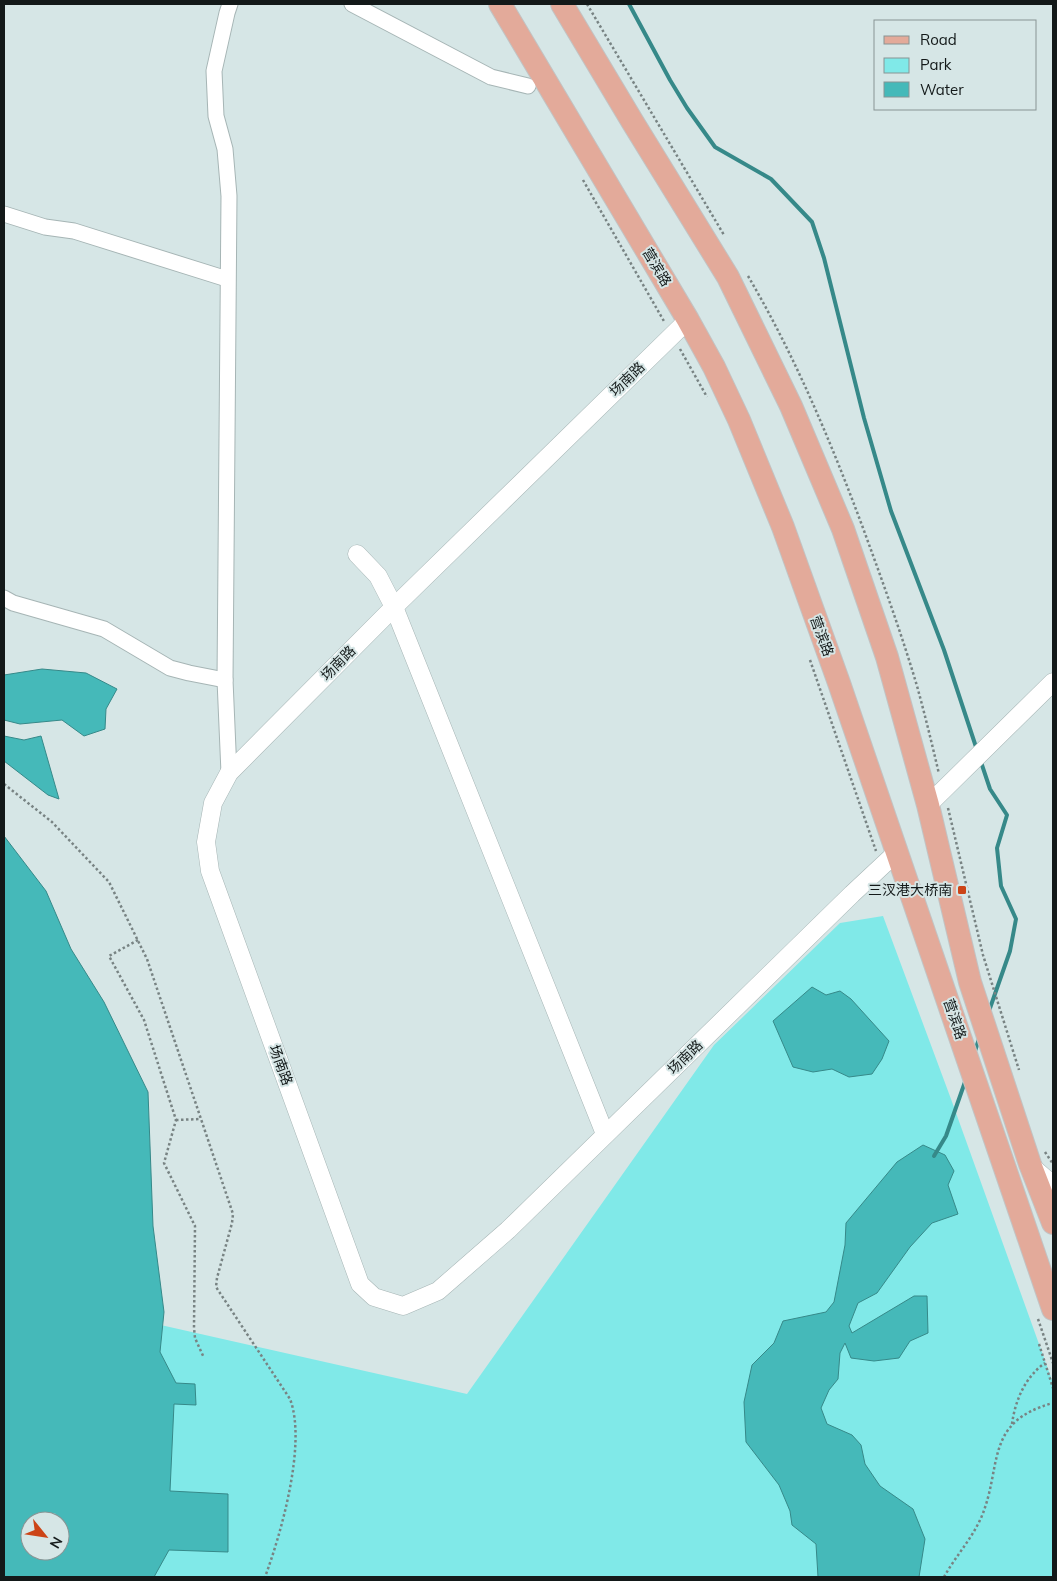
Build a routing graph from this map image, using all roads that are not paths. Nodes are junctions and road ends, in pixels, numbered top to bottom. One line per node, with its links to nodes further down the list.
1 (230, 4): 7 (street)
2 (352, 4): 5 (street)
3 (500, 4): 8 (main road, 营滨路)
4 (562, 4): 15 (main road, 营滨路)
5 (528, 86)
6 (4, 214): 7 (street)
7 (227, 279): 12 (street)
8 (688, 320): 11 (street, 场南路); 16 (main road, 营滨路)
9 (357, 554): 11 (street)
10 (4, 598): 12 (street)
11 (394, 607): 14 (street, 场南路); 17 (street)
12 (225, 680): 14 (street)
13 (1053, 682): 15 (street)
14 (229, 773): 17 (street, 场南路)
15 (928, 805): 18 (main road, 营滨路)
16 (889, 859): 17 (street, 场南路); 21 (main road, 营滨路)
17 (605, 1134)
18 (1037, 1157): 19 (street); 20 (main road, 营滨路)
19 (1053, 1185)
20 (1053, 1223)
21 (1053, 1309)

